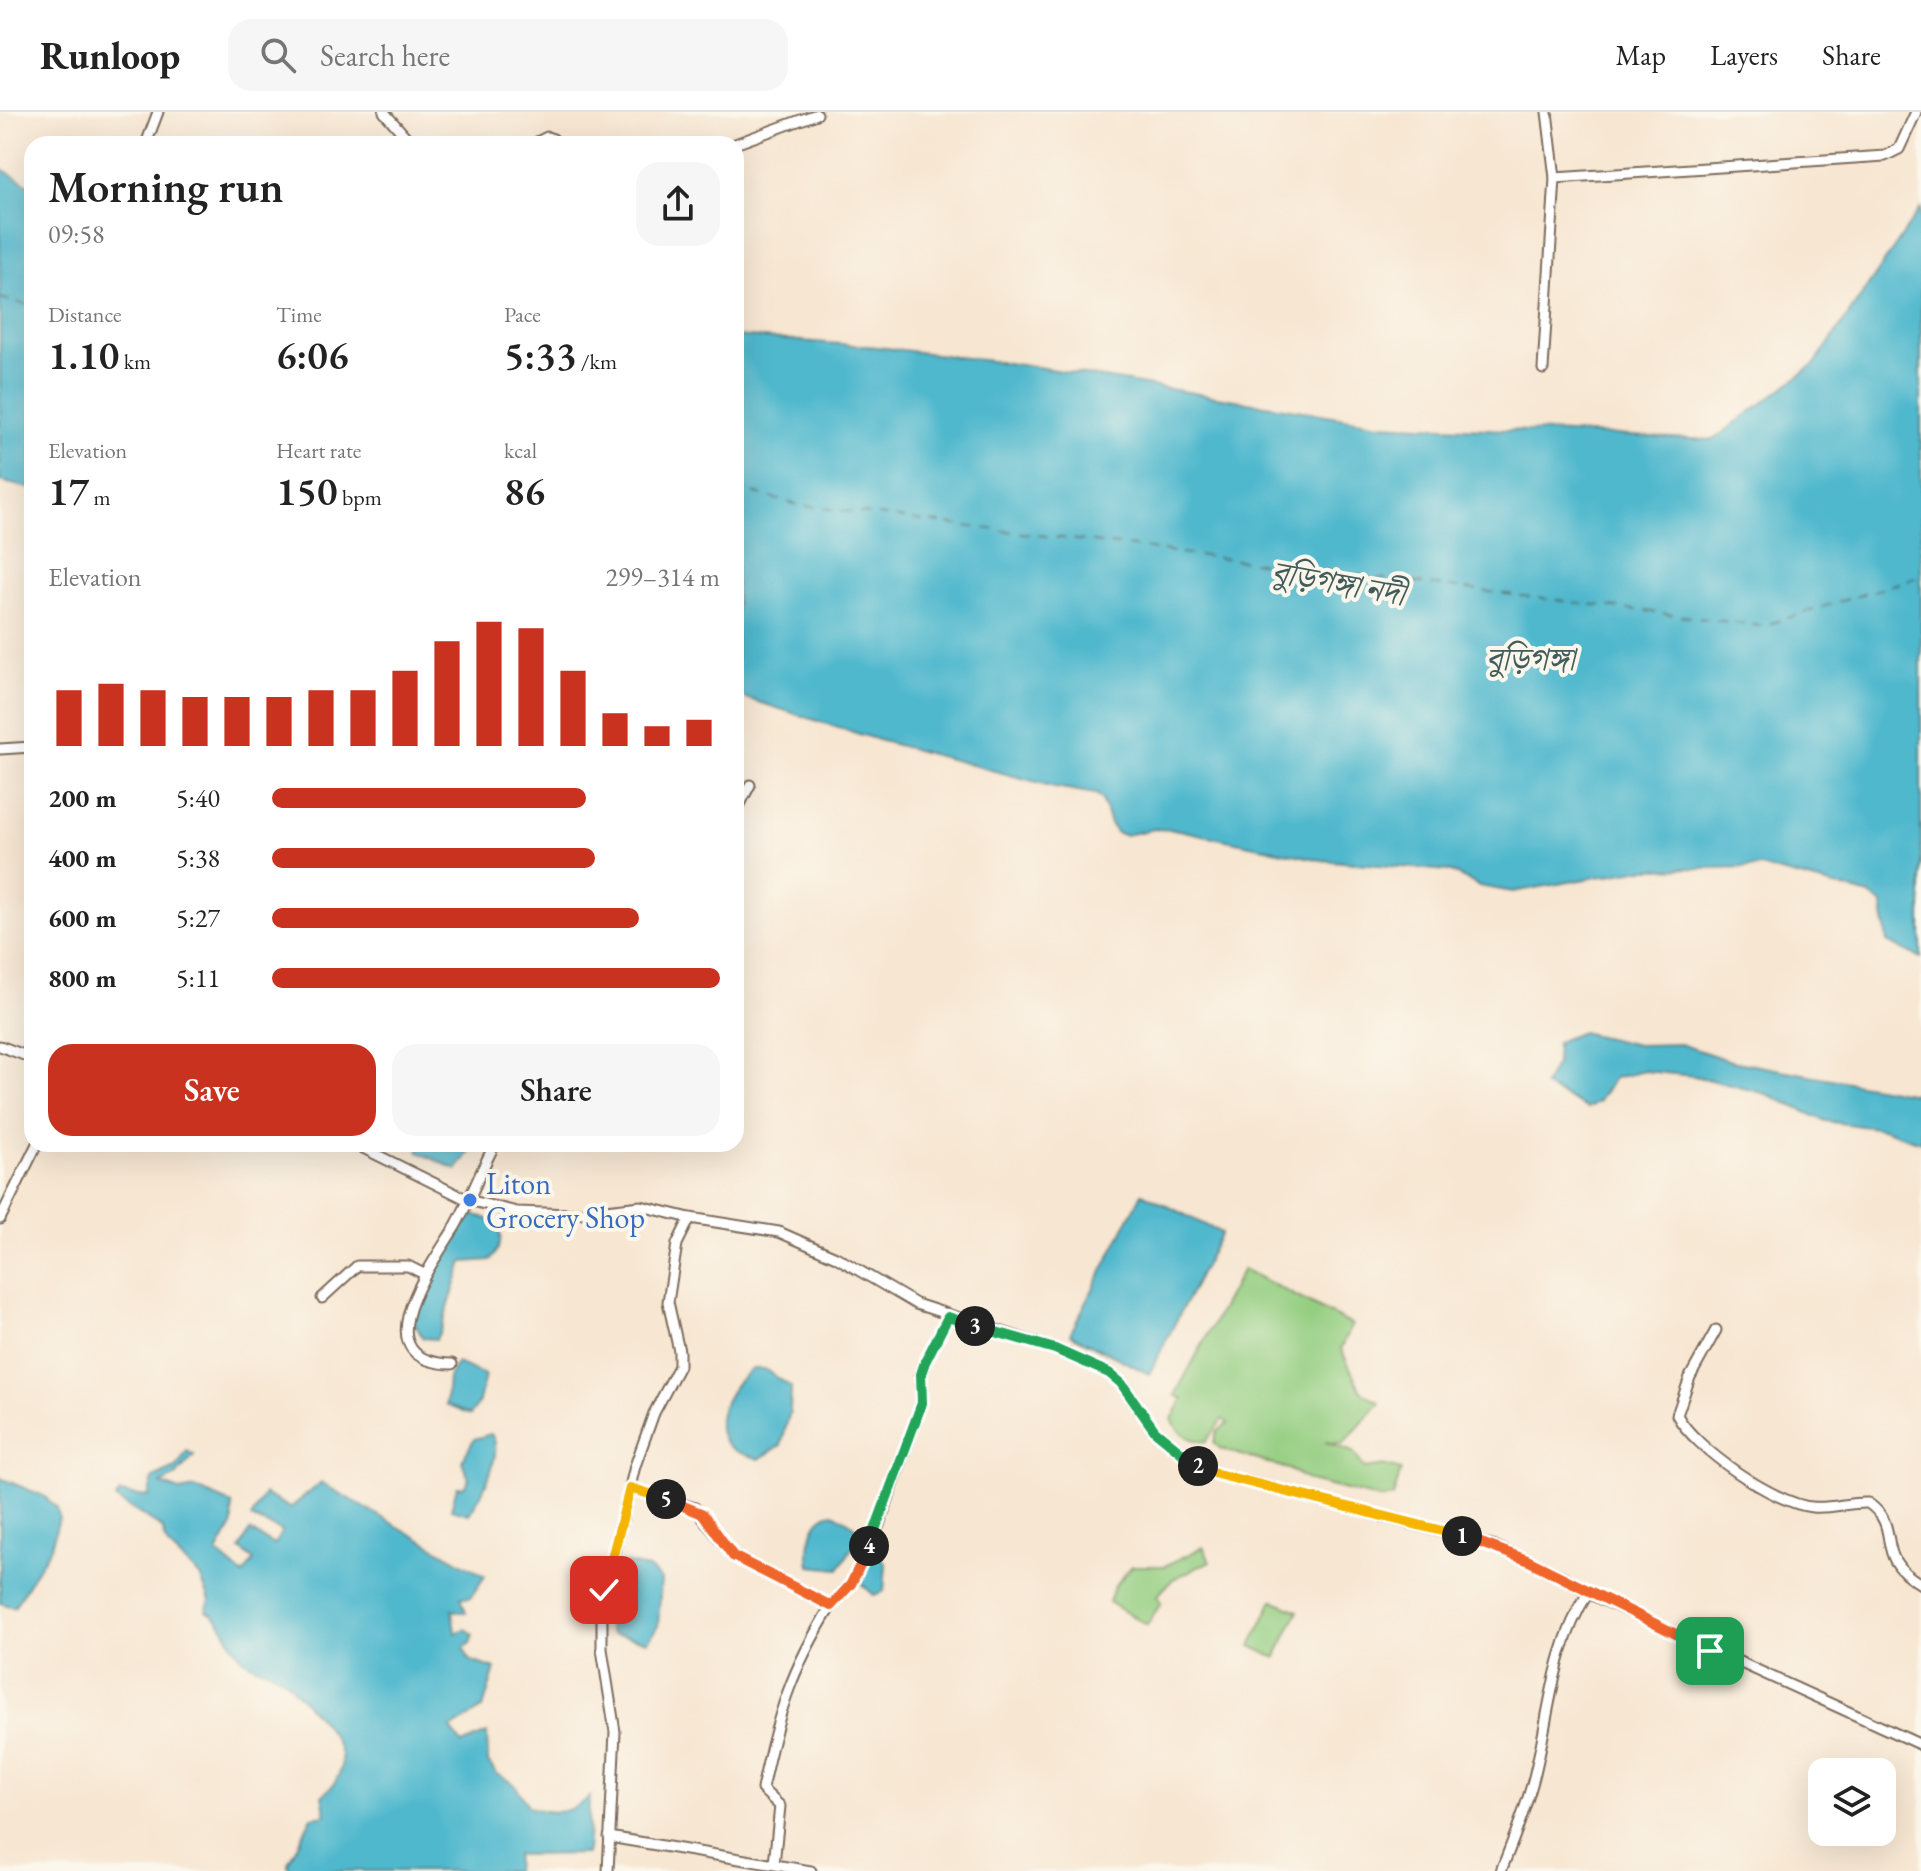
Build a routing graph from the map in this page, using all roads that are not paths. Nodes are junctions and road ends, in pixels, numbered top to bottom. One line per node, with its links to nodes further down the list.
1 (158, 112): 6 (street)
2 (384, 112): 7 (street)
3 (1547, 112): 9 (street)
4 (1916, 112): 9 (street)
5 (817, 114): 8 (street)
6 (149, 136)
7 (405, 136)
8 (744, 141)
9 (1555, 178): 10 (street)
10 (1543, 369)
11 (24, 748): 12 (street)
12 (0, 749)
13 (750, 785): 14 (street)
14 (744, 797)
15 (0, 1046): 16 (street)
16 (24, 1055)
17 (33, 1152): 22 (street)
18 (371, 1152): 20 (street)
19 (491, 1152): 20 (street)
20 (468, 1200): 21 (street); 23 (street)
21 (690, 1218): 25 (street); 28 (street)
22 (0, 1219)
23 (424, 1274): 24 (street); 27 (street)
24 (322, 1298)
25 (948, 1317): 30 (street); 31 (street)
26 (1716, 1330): 29 (street)
27 (452, 1364)
28 (630, 1488): 31 (street); 33 (street)
29 (1921, 1584)
30 (1588, 1593): 32 (street); 37 (street)
31 (831, 1606): 34 (street)
32 (1921, 1745)
33 (609, 1837): 34 (street); 35 (street)
34 (774, 1864): 36 (street)
35 (608, 1871)
36 (811, 1871)
37 (1501, 1871)

